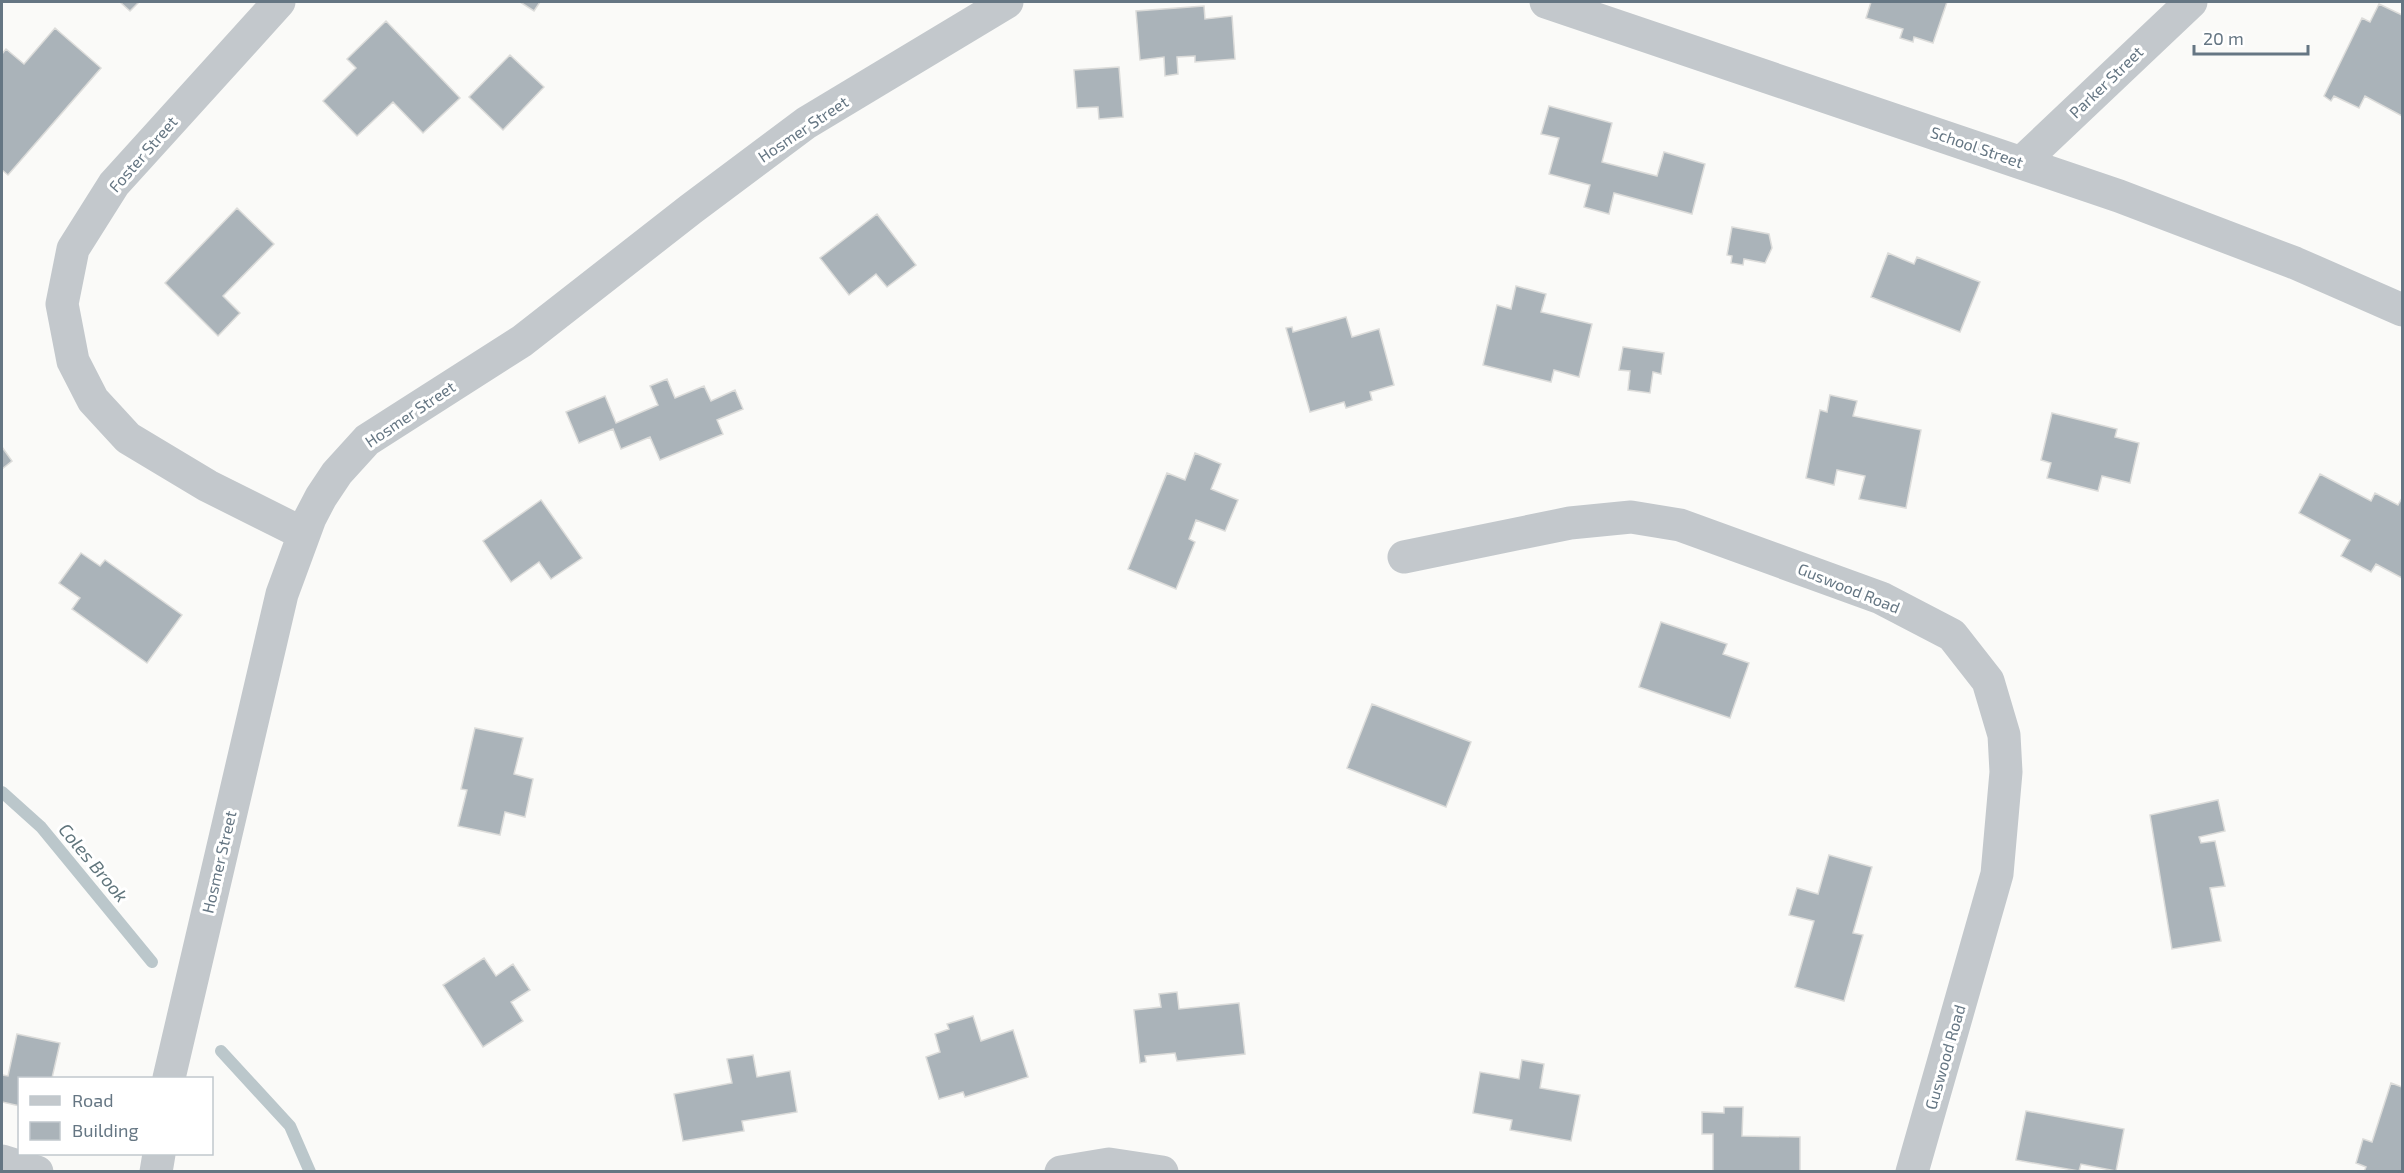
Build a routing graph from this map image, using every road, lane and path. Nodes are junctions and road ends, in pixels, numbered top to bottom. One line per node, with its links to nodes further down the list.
1 (279, 2): 7 (street, Foster Street)
2 (1007, 2): 7 (street, Hosmer Street)
3 (1546, 2): 5 (street, School Street)
4 (2191, 2): 5 (street, Parker Street)
5 (2022, 162): 6 (street, School Street)
6 (2403, 310)
7 (304, 534): 9 (street, Hosmer Street)
8 (1404, 557): 16 (street, Guswood Road)
9 (169, 1077)
10 (159, 1155): 13 (street)
11 (2, 1161): 12 (street)
12 (37, 1172)
13 (156, 1172)
14 (1061, 1172): 15 (street)
15 (1162, 1172)
16 (1912, 1172)

